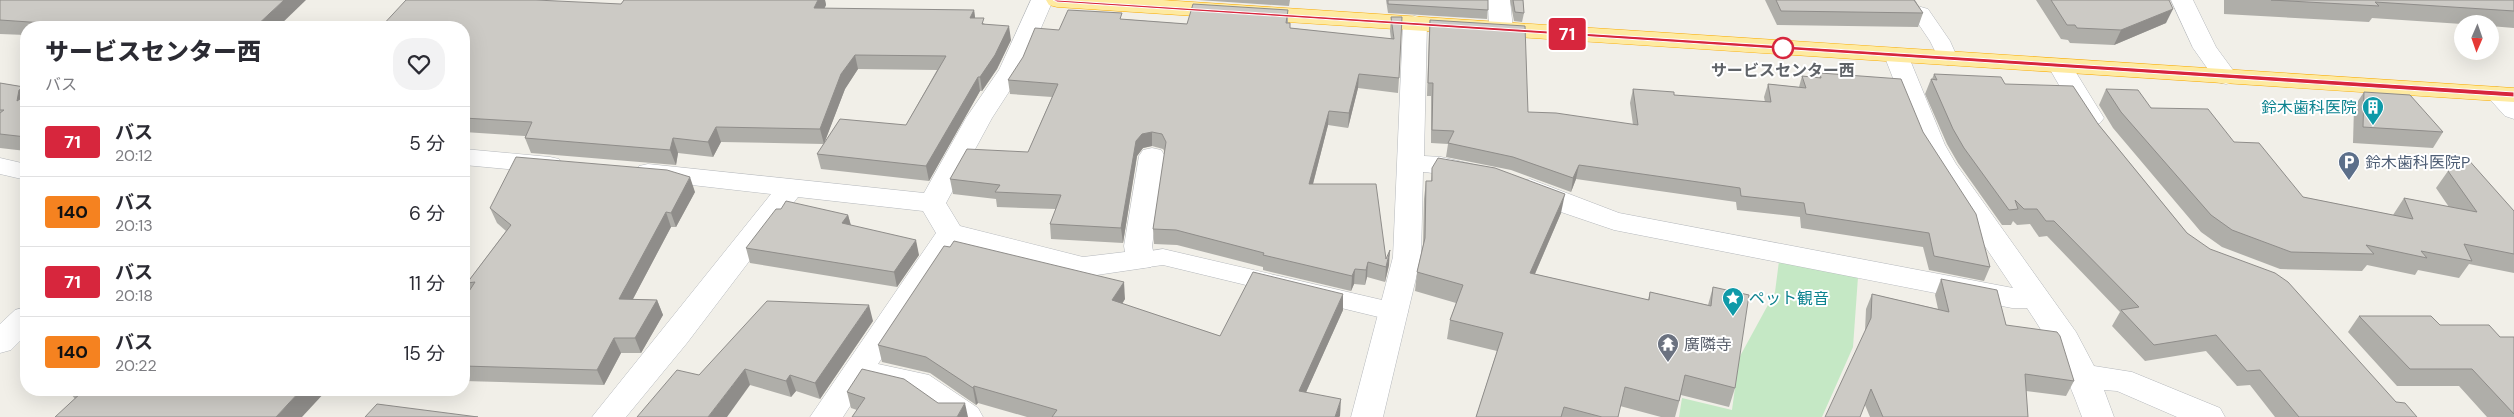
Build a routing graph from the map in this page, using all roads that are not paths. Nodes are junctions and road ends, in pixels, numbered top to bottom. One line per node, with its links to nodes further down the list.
1 (1042, 0): 24 (street)
2 (1057, 0): 5 (highway)
3 (1500, 0): 8 (street)
4 (2182, 0): 12 (street)
5 (1183, 4): 7 (highway)
6 (1917, 6): 10 (lane)
7 (1415, 24): 8 (highway); 18 (street)
8 (1501, 29): 9 (highway)
9 (1896, 55): 10 (highway); 27 (street)
10 (1948, 59): 11 (highway)
11 (2060, 66): 12 (highway); 15 (street)
12 (2226, 77): 13 (highway)
13 (2505, 94): 14 (street)
14 (2514, 111)
15 (2107, 140)
16 (1152, 156): 26 (street)
17 (470, 158): 20 (street)
18 (1410, 163): 27 (street); 28 (street)
19 (0, 166): 22 (street)
20 (578, 167)
21 (628, 170): 23 (street)
22 (20, 171)
23 (791, 187): 24 (street); 33 (street)
24 (932, 203): 25 (street)
25 (950, 232): 26 (street); 31 (street)
26 (1141, 260): 28 (lane)
27 (2034, 297): 32 (street)
28 (1395, 312): 36 (street)
29 (20, 323): 30 (street)
30 (0, 342)
31 (857, 370): 34 (street); 35 (street)
32 (2083, 376): 37 (street); 38 (street)
33 (608, 417)
34 (826, 417)
35 (967, 417)
36 (1367, 417)
37 (2098, 417)
38 (2209, 417)

